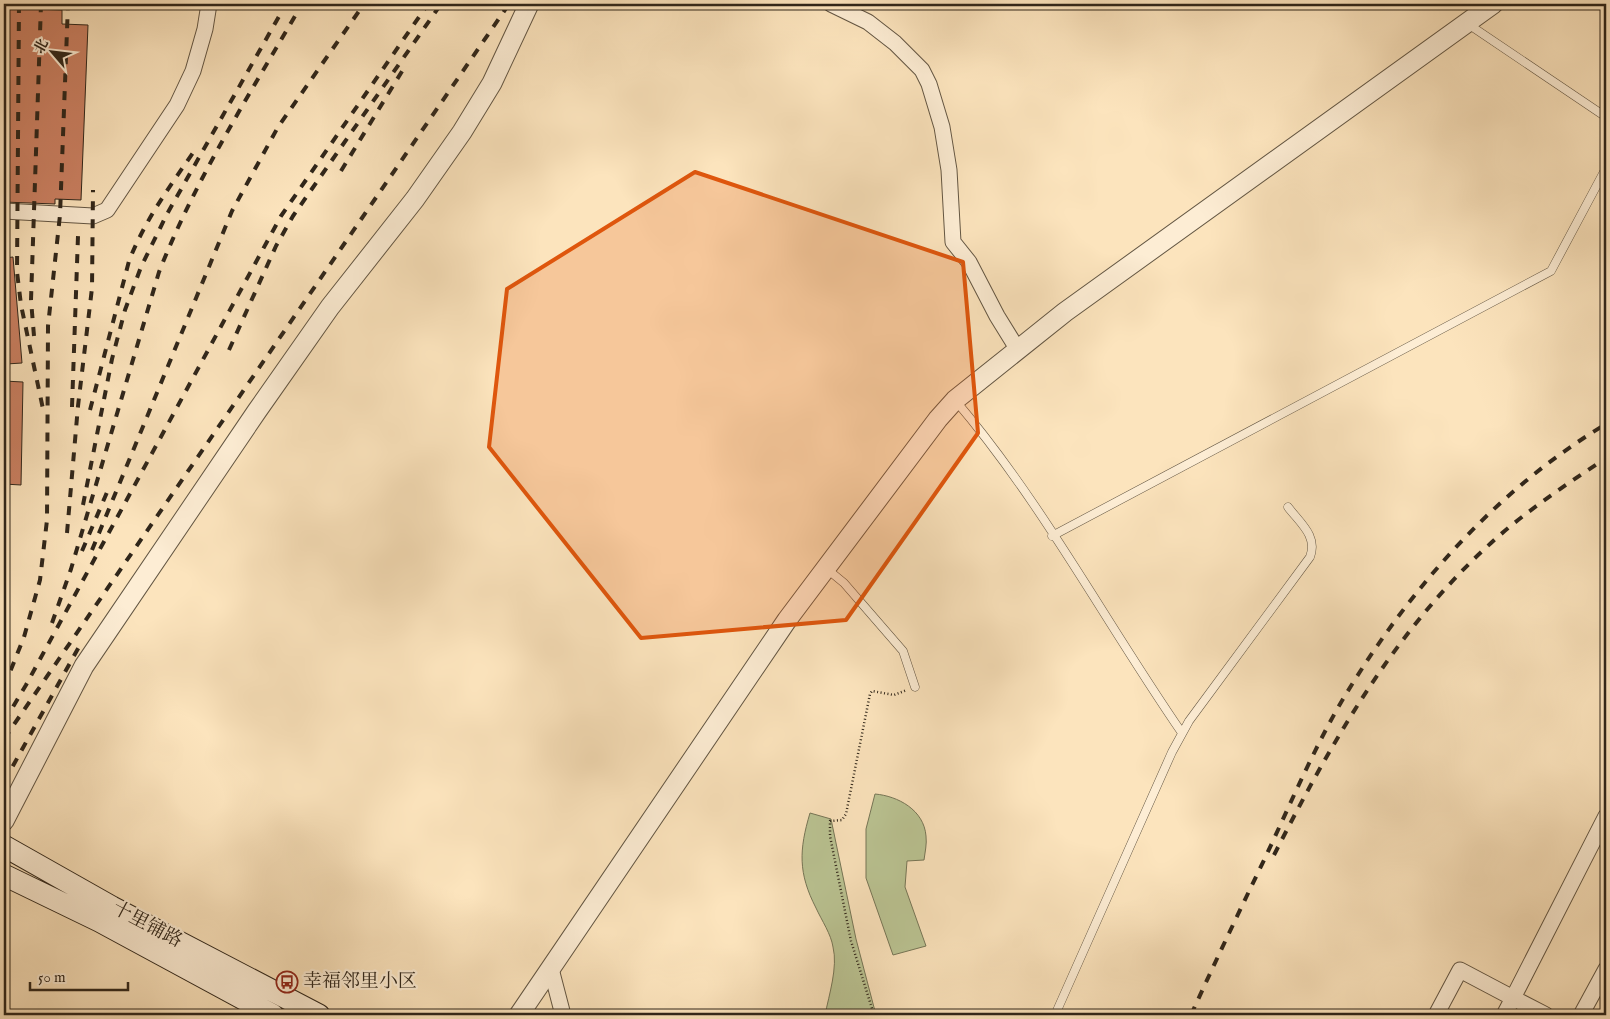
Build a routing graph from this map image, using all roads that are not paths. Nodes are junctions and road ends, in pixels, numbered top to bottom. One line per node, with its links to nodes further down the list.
1 (209, 4): 8 (street)
2 (529, 4): 16 (street)
3 (831, 4): 9 (street)
4 (1493, 4): 5 (street)
5 (1468, 24): 6 (lane); 9 (street)
6 (1606, 117)
7 (1606, 168): 12 (lane)
8 (4, 211)
9 (1018, 350): 10 (street)
10 (955, 400): 12 (lane); 13 (street)
11 (1288, 507): 15 (lane)
12 (1052, 536): 15 (lane)
13 (826, 568): 14 (lane); 20 (street)
14 (915, 687)
15 (1182, 733): 27 (lane)
16 (7, 814)
17 (1606, 816): 22 (street)
18 (4, 846): 23 (main road, 十里铺路)
19 (4, 875): 23 (main road, 十里铺路)
20 (551, 969): 25 (street); 26 (street)
21 (1606, 969): 31 (street)
22 (1513, 998): 28 (street); 29 (street); 30 (street)
23 (278, 1009): 24 (main road, 十里铺路)
24 (319, 1015)
25 (520, 1015)
26 (563, 1015)
27 (1055, 1015)
28 (1436, 1015)
29 (1504, 1015)
30 (1546, 1015)
31 (1581, 1015)

